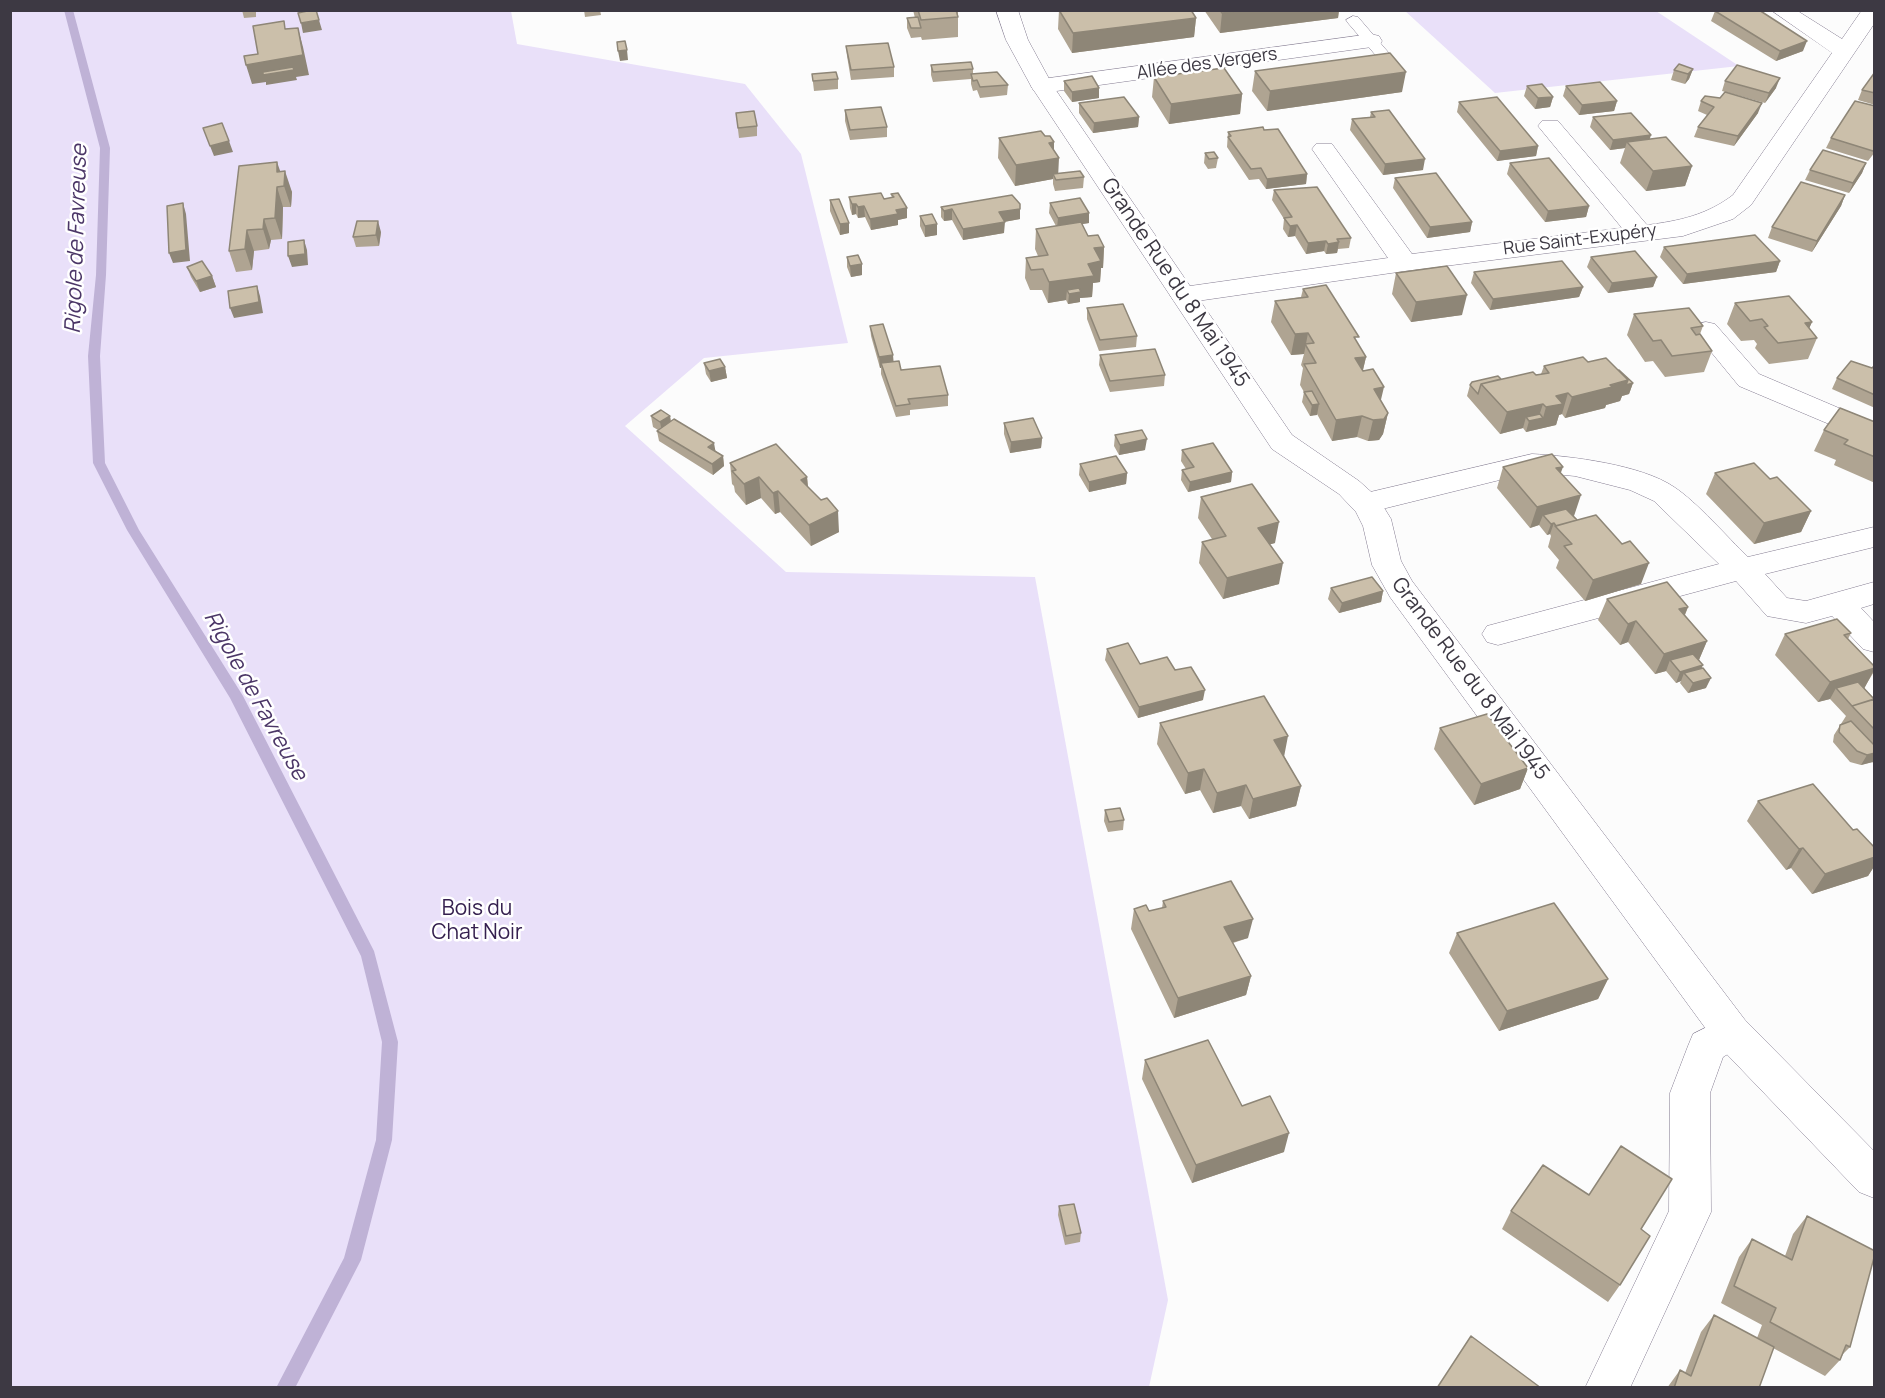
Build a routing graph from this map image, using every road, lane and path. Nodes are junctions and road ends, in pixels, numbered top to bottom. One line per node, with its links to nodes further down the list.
1 (1006, 10): 8 (street, Grande Rue du 8 Mai 1945)
2 (1781, 10): 6 (street)
3 (1873, 10): 6 (street, Rue Saint-Exupéry)
4 (1353, 20): 5 (lane)
5 (1371, 41): 7 (lane); 8 (street, Allée des Vergers)
6 (1844, 50): 11 (street, Rue Saint-Exupéry)
7 (1389, 62)
8 (1042, 86): 13 (street, Grande Rue du 8 Mai 1945)
9 (1550, 126): 11 (street)
10 (1324, 150): 12 (street)
11 (1640, 232): 12 (street, Rue Saint-Exupéry)
12 (1405, 263): 13 (street, Rue Saint-Exupéry)
13 (1183, 295): 16 (street, Grande Rue du 8 Mai 1945)
14 (1706, 330): 15 (street)
15 (1875, 434)
16 (1366, 503): 18 (street); 23 (street, Grande Rue du 8 Mai 1945)
17 (1875, 537): 18 (street)
18 (1742, 569): 20 (street); 21 (street)
19 (1875, 594): 20 (street)
20 (1839, 604): 22 (street)
21 (1498, 634)
22 (1875, 641)
23 (1731, 1032): 24 (street, Grande Rue du 8 Mai 1945); 25 (street)
24 (1875, 1179)
25 (1607, 1388)

